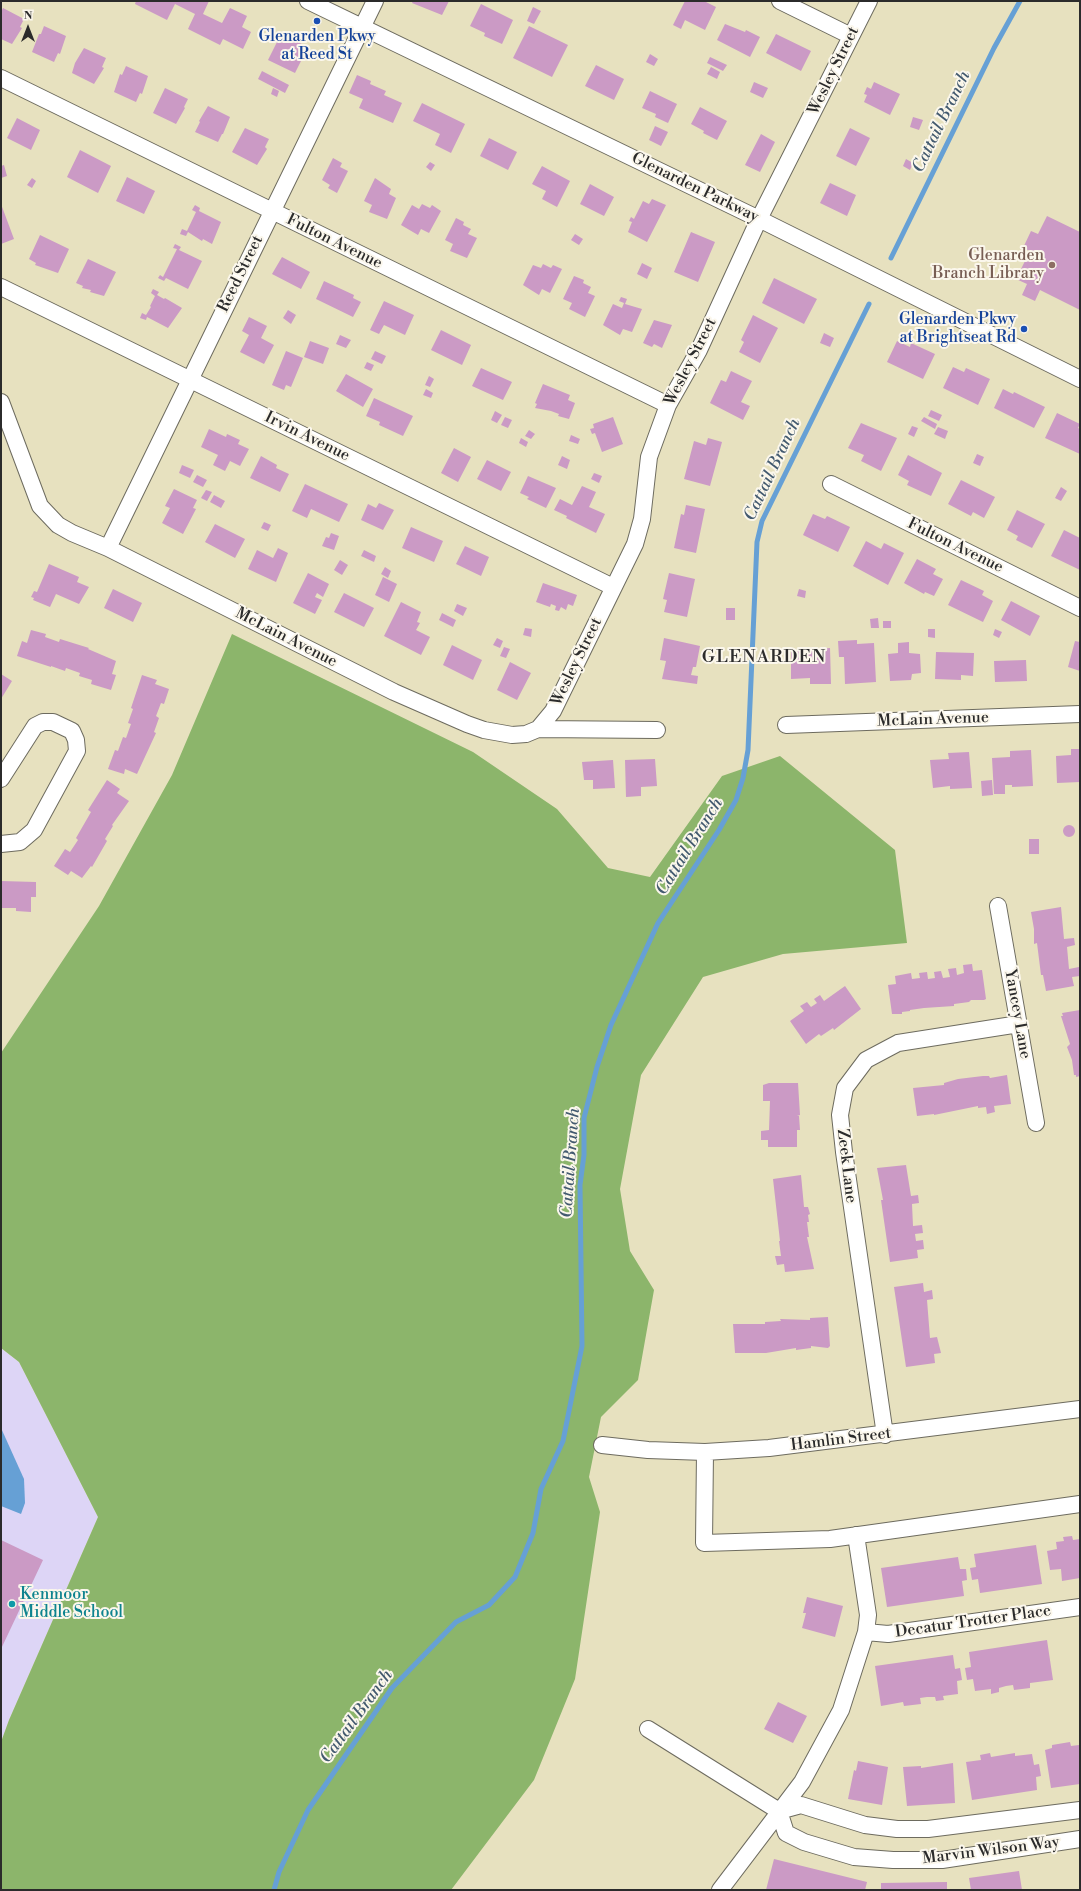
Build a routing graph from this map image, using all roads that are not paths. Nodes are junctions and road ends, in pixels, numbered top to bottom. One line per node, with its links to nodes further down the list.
1 (308, 1): 5 (street, Glenarden Parkway)
2 (374, 1): 5 (street, Reed Street)
3 (780, 1): 6 (street)
4 (869, 1): 6 (street, Wesley Street)
5 (362, 28): 8 (street, Reed Street); 9 (street, Glenarden Parkway)
6 (851, 36): 9 (street, Wesley Street)
7 (1, 78): 8 (street, Fulton Avenue)
8 (271, 211): 11 (street, Reed Street); 14 (street, Fulton Avenue)
9 (759, 219): 12 (street, Glenarden Parkway); 14 (street, Wesley Street)
10 (1, 287): 11 (street, Irvin Avenue)
11 (190, 379): 16 (street, Reed Street); 17 (street, Irvin Avenue)
12 (1080, 379)
13 (1, 402): 16 (street, McLain Avenue)
14 (668, 405): 17 (street, Wesley Street)
15 (831, 484): 18 (street, Fulton Avenue)
16 (108, 548): 21 (street, McLain Avenue)
17 (613, 587): 21 (street, Wesley Street)
18 (1080, 608)
19 (1080, 714): 20 (street, McLain Avenue)
20 (786, 725)
21 (538, 729): 22 (street, McLain Avenue)
22 (657, 730)
23 (1, 779): 24 (street)
24 (1, 844)
25 (998, 906): 26 (street, Yancey Lane)
26 (1019, 1024): 27 (street, Yancey Lane); 29 (street, Zeek Lane)
27 (1036, 1123)
28 (1080, 1409): 29 (street, Hamlin Street)
29 (885, 1435): 31 (street, Hamlin Street)
30 (602, 1445): 31 (street, Hamlin Street)
31 (705, 1452): 33 (street)
32 (1080, 1504): 33 (street)
33 (856, 1535): 35 (street)
34 (1080, 1607): 35 (street, Decatur Trotter Place)
35 (866, 1632): 38 (street)
36 (648, 1730): 38 (street)
37 (1080, 1810): 38 (street, Marvin Wilson Way)
38 (779, 1811): 39 (street, Marvin Wilson Way); 40 (street)
39 (1080, 1839)
40 (720, 1890)

